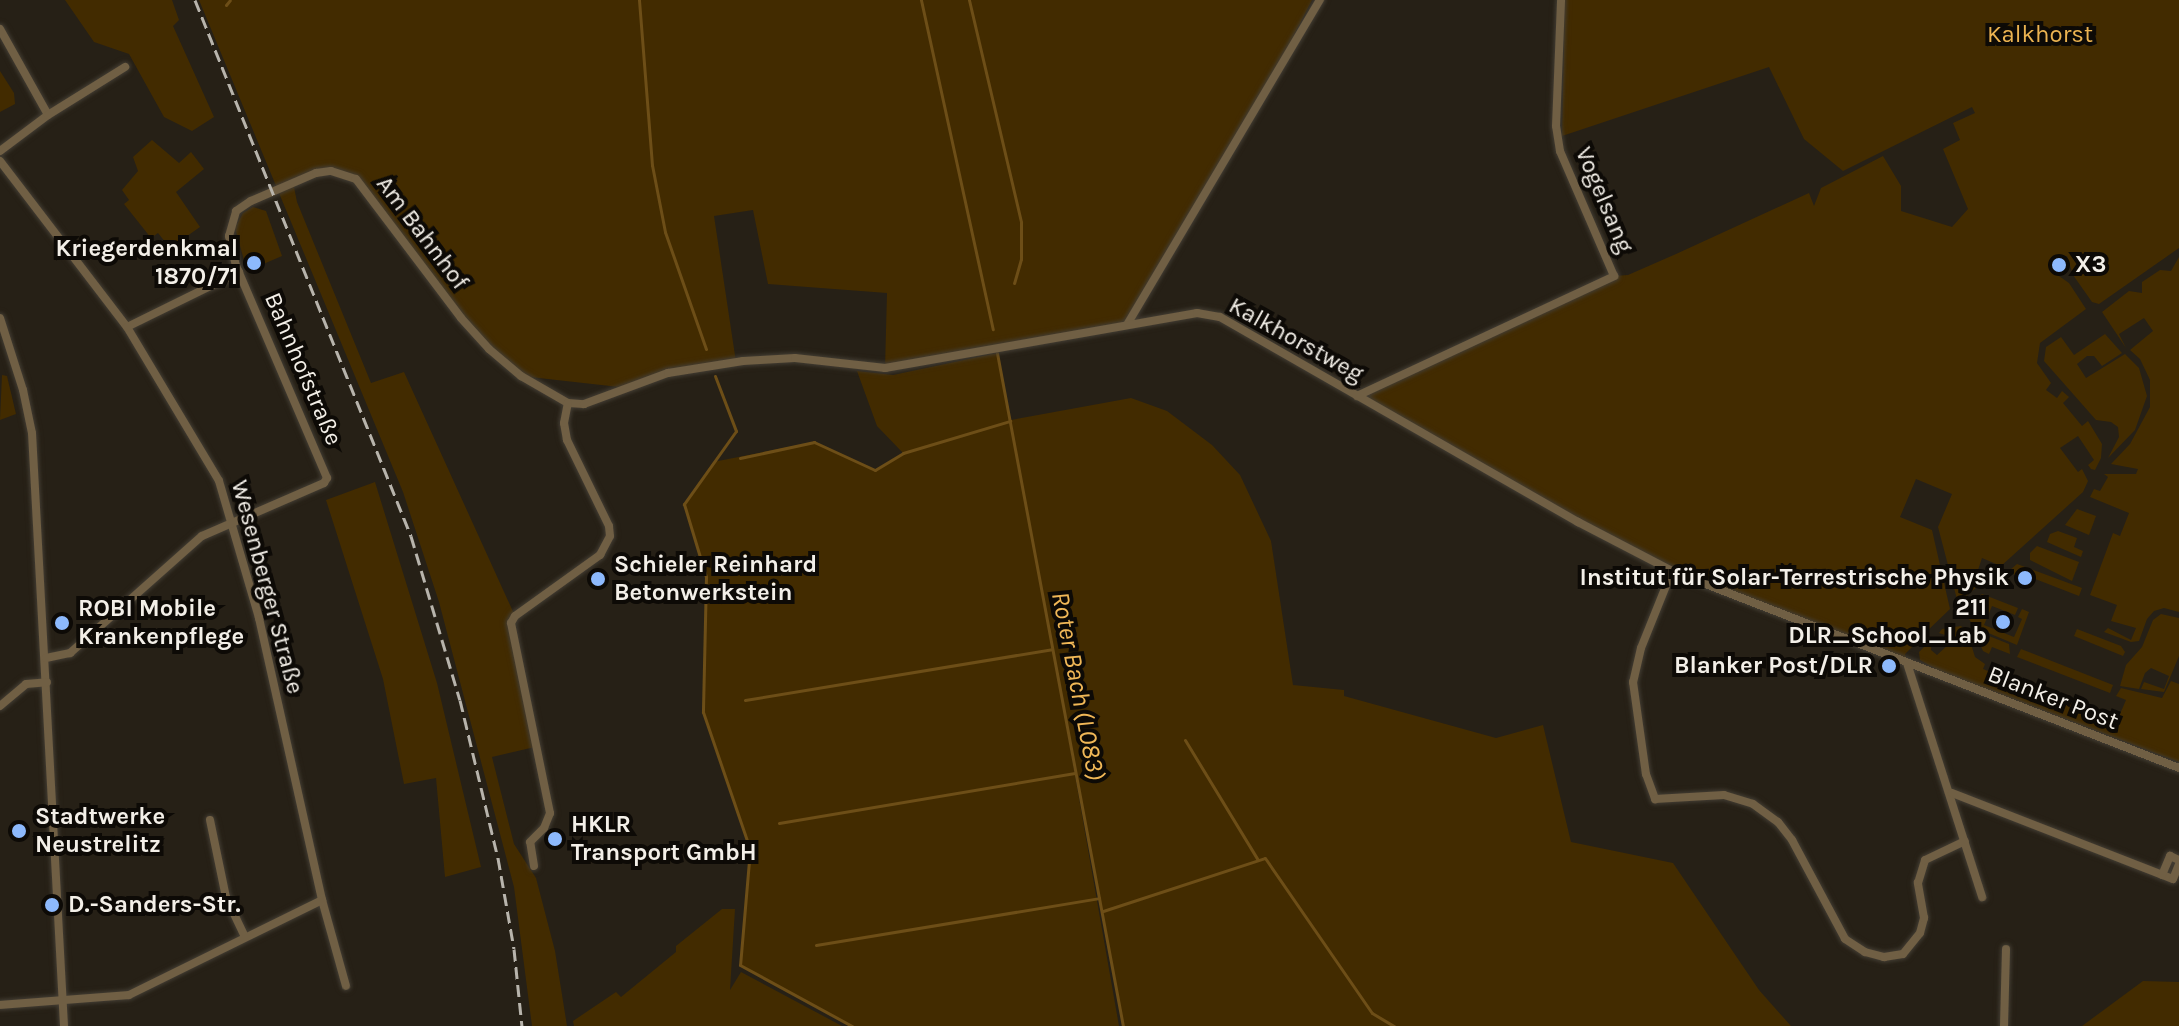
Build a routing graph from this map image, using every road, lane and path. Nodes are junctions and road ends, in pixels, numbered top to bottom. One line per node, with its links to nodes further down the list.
1 (1320, 0): 10 (street)
2 (1561, 0): 12 (street, Vogelsang)
3 (0, 29): 5 (street)
4 (125, 67): 5 (street)
5 (48, 115): 6 (street)
6 (0, 151)
7 (0, 161): 11 (street, Wesenberger Straße)
8 (239, 272): 11 (street); 13 (street, Am Bahnhof); 14 (street, Bahnhofstraße)
9 (0, 318): 16 (street)
10 (1128, 323): 12 (street, Kalkhorstweg); 13 (street, Kalkhorstweg)
11 (127, 327): 14 (street, Wesenberger Straße)
12 (1357, 396): 15 (street, Kalkhorstweg)
13 (568, 403): 25 (street)
14 (232, 521): 16 (street, Bahnhofstraße); 27 (street, Wesenberger Straße)
15 (1672, 571): 17 (street, Kalkhorstweg); 23 (street)
16 (46, 658): 18 (street)
17 (1907, 663): 20 (street, Blanker Post); 21 (street)
18 (47, 682): 19 (street); 31 (street)
19 (0, 706)
20 (2179, 768)
21 (1952, 793): 23 (street); 24 (street)
22 (210, 820): 28 (street)
23 (1965, 841): 26 (street)
24 (2179, 862)
25 (534, 866)
26 (1982, 897)
27 (322, 900): 28 (street); 30 (street, Wesenberger Straße)
28 (245, 937): 31 (street)
29 (2006, 949): 34 (street)
30 (346, 986)
31 (62, 1001): 32 (street); 33 (street)
32 (0, 1005)
33 (64, 1026)
34 (2004, 1026)

